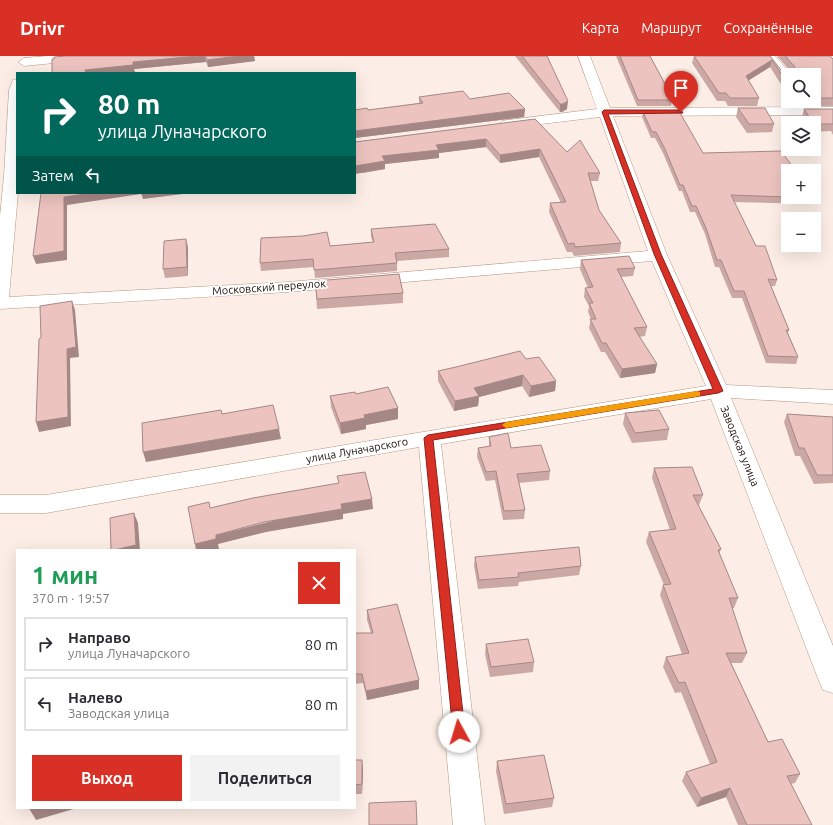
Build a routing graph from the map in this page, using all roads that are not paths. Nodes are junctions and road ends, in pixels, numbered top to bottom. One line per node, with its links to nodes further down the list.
1 (84, 56): 4 (street)
2 (584, 56): 10 (street, Заводская улица)
3 (768, 56): 5 (street)
4 (23, 64)
5 (781, 70)
6 (16, 86): 12 (street)
7 (781, 107): 10 (street)
8 (821, 108): 9 (street)
9 (833, 111)
10 (604, 112): 11 (street); 13 (street, Заводская улица)
11 (495, 126)
12 (10, 182): 14 (street)
13 (658, 254): 15 (street, Московский переулок); 16 (street, Заводская улица)
14 (0, 297)
15 (0, 303)
16 (718, 391): 17 (street, улица Луначарского); 18 (street, улица Луначарского); 20 (street, Заводская улица)
17 (833, 397)
18 (428, 438): 19 (street, улица Луначарского); 21 (street)
19 (0, 504)
20 (833, 681)
21 (469, 825)

